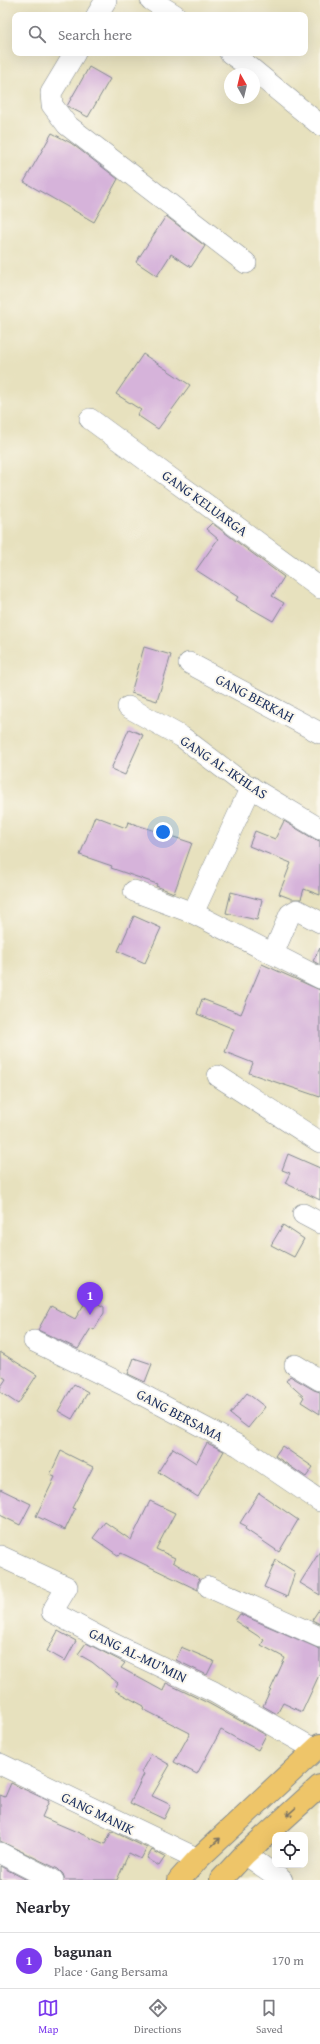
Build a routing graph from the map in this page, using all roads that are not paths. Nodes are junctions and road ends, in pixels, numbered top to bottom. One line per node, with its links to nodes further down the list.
1 (106, 0): 3 (street)
2 (151, 0): 4 (street)
3 (99, 12)
4 (169, 12)
5 (73, 56): 8 (street)
6 (234, 56): 7 (street)
7 (320, 125)
8 (246, 263)
9 (90, 419): 10 (street, GANG KELUARGA)
10 (320, 588)
11 (189, 663): 13 (street, GANG BERKAH)
12 (128, 707): 14 (street, GANG AL-IKHLAS)
13 (320, 734)
14 (251, 787): 15 (street, GANG AL-IKHLAS); 17 (street)
15 (320, 829)
16 (134, 891): 17 (street)
17 (193, 913): 19 (street)
18 (320, 922): 19 (street)
19 (273, 954): 20 (street)
20 (320, 978)
21 (218, 1076): 22 (street)
22 (320, 1142)
23 (34, 1341): 26 (street, GANG BERSAMA)
24 (295, 1366): 25 (street)
25 (320, 1380)
26 (320, 1501)
27 (0, 1556): 30 (street, GANG AL-MU'MIN)
28 (209, 1586): 29 (street)
29 (320, 1636)
30 (317, 1747): 35 (main road, one-way to 30)
31 (0, 1764): 35 (street, GANG MANIK)
32 (320, 1786): 34 (main road, one-way to 34)
33 (0, 1853): 36 (street)
34 (245, 1854): 38 (main road); 39 (street)
35 (198, 1859): 37 (main road)
36 (53, 1880)
37 (179, 1880)
38 (221, 1880)
39 (282, 1880)

